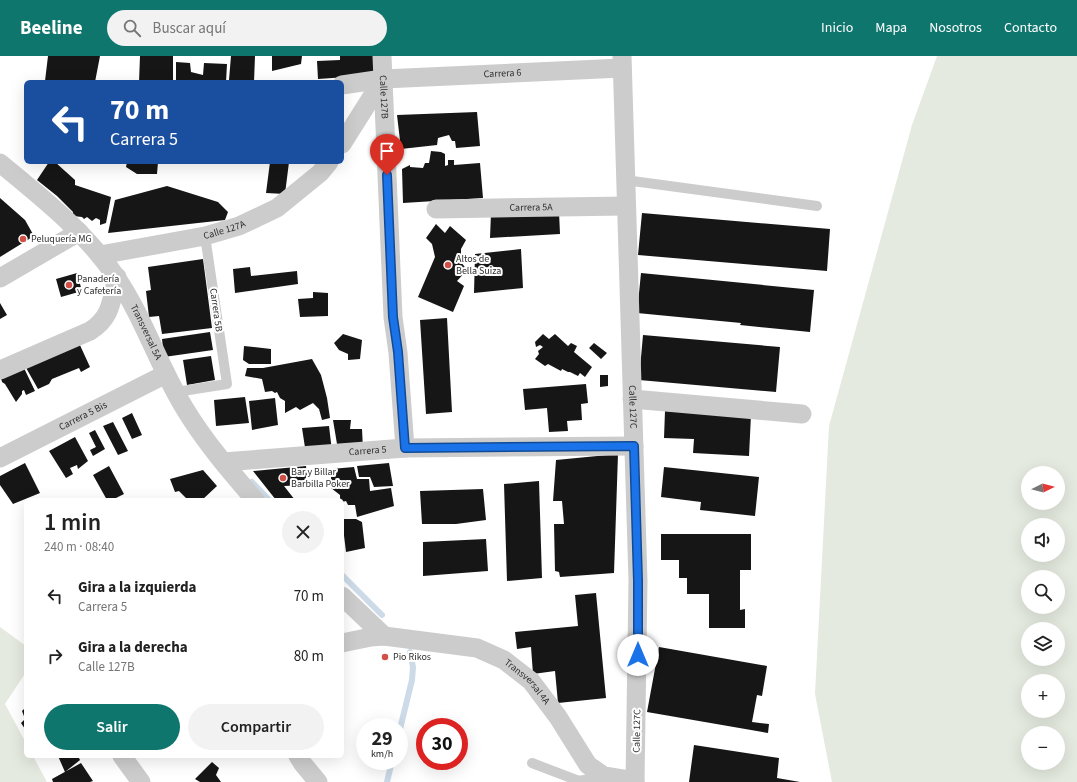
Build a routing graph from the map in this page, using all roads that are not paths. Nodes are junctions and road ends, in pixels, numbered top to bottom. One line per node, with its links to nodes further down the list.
1 (382, 56): 3 (street, Calle 127B)
2 (622, 62): 3 (street, Carrera 6); 8 (street, Calle 127C)
3 (382, 80): 4 (street, Carrera 6); 5 (street); 23 (street, Calle 127B)
4 (344, 85)
5 (344, 141)
6 (0, 163): 12 (street, Transversal 5A)
7 (327, 164): 13 (street, Calle 127A)
8 (625, 180): 9 (street, Calle 127C); 10 (lane)
9 (626, 206): 11 (street, Carrera 5A); 20 (street, Calle 127C)
10 (817, 206)
11 (436, 209)
12 (79, 232): 14 (street, Transversal 5A); 15 (street)
13 (204, 236): 14 (street, Calle 127A); 19 (lane, Carrera 5B)
14 (100, 255): 16 (street, Transversal 5A)
15 (0, 278)
16 (117, 278): 17 (street); 18 (street, Transversal 5A)
17 (0, 370)
18 (166, 374): 19 (street, Transversal 5A); 24 (street, Carrera 5 Bis)
19 (176, 392): 25 (street, Transversal 5A)
20 (632, 399): 21 (street); 22 (street, Calle 127C)
21 (802, 414)
22 (634, 446): 23 (street, Carrera 5); 36 (street, Calle 127C)
23 (405, 448): 25 (street, Carrera 5)
24 (0, 458)
25 (222, 462): 26 (street, Transversal 5A)
26 (253, 498)
27 (344, 598): 28 (street)
28 (384, 636): 29 (street, Transversal 4A); 33 (street, Transversal 4A)
29 (344, 643)
30 (123, 758): 34 (street)
31 (296, 759): 35 (street)
32 (532, 763): 33 (lane)
33 (604, 776): 36 (street, Transversal 4A)
34 (141, 782)
35 (318, 782)
36 (635, 782)

